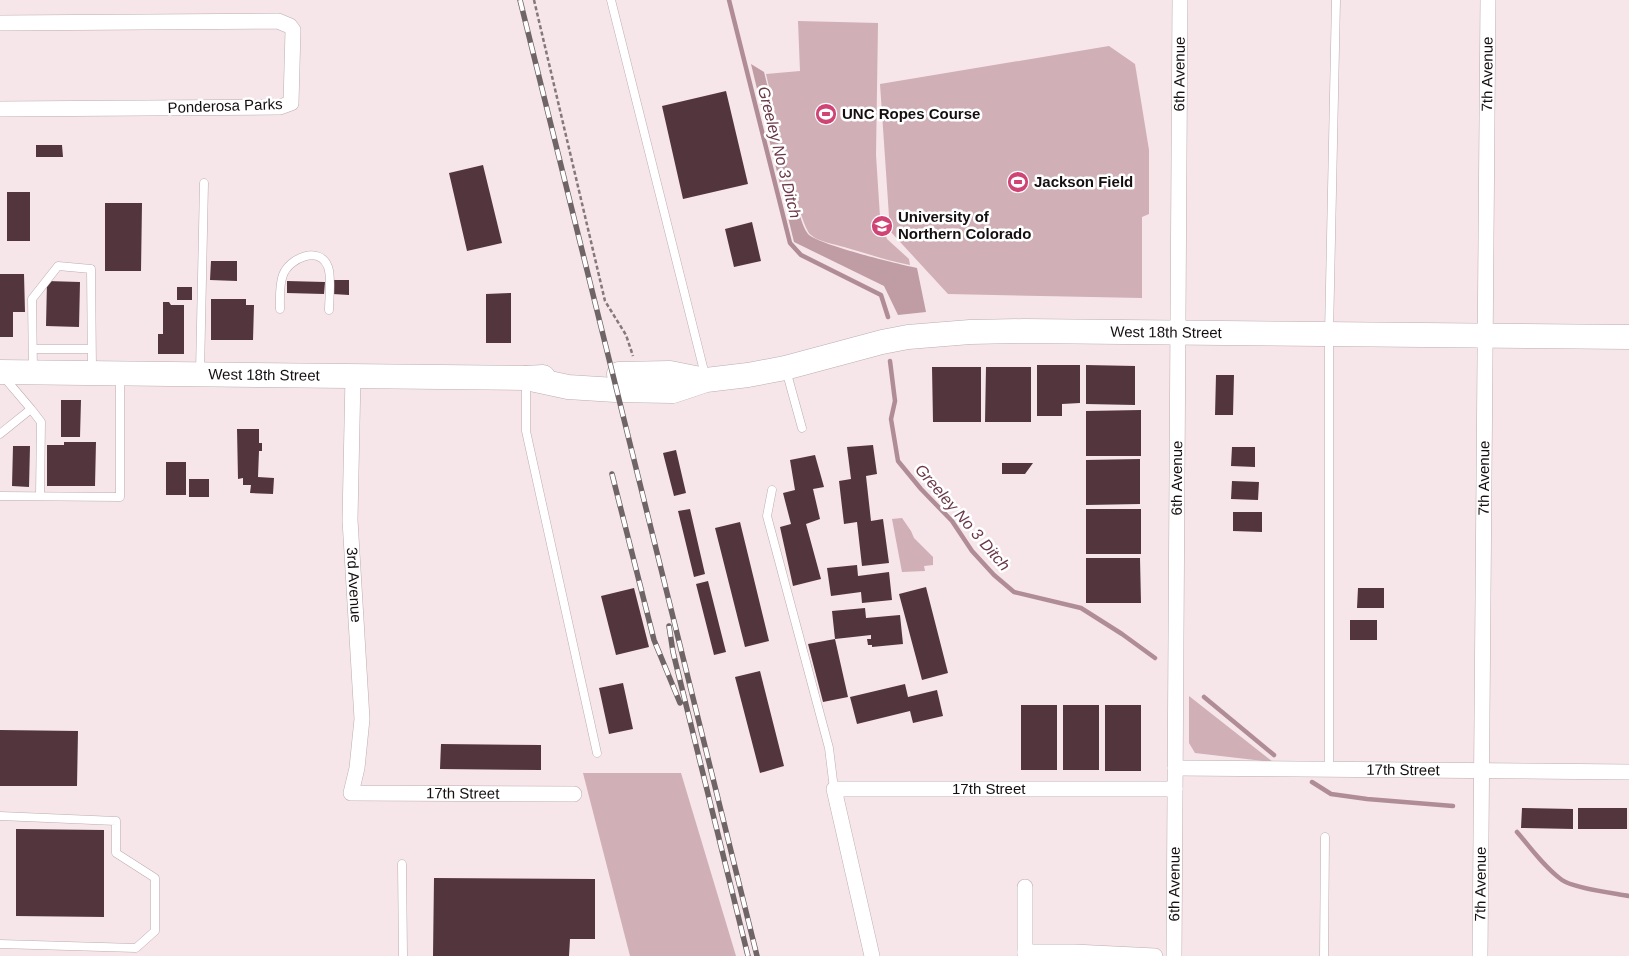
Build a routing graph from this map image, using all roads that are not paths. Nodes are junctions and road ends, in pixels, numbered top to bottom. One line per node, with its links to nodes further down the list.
1 (611, 0): 24 (lane)
2 (1180, 0): 10 (street, 6th Avenue)
3 (1336, 0): 11 (lane)
4 (1488, 0): 12 (street, 7th Avenue)
5 (0, 23): 6 (street, Ponderosa Parks)
6 (0, 109)
7 (204, 183): 21 (lane)
8 (280, 309): 9 (lane)
9 (329, 310)
10 (1178, 332): 11 (main road, West 18th Street); 16 (main road, West 18th Street); 32 (street, 6th Avenue)
11 (1328, 334): 12 (main road, West 18th Street); 33 (lane)
12 (1485, 336): 13 (main road, West 18th Street); 34 (street, 7th Avenue)
13 (1629, 337)
14 (33, 349): 15 (lane); 15 (lane); 18 (lane)
15 (91, 349): 19 (lane)
16 (785, 368): 24 (main road, West 18th Street); 26 (lane)
17 (0, 372): 18 (main road, West 18th Street); 25 (lane)
18 (33, 373): 19 (main road, West 18th Street)
19 (92, 373): 20 (main road, West 18th Street)
20 (120, 374): 21 (main road, West 18th Street); 30 (lane)
21 (200, 374): 22 (main road, West 18th Street)
22 (353, 376): 23 (main road, West 18th Street); 38 (street, 3rd Avenue)
23 (526, 378): 24 (main road, West 18th Street); 24 (main road, West 18th Street); 31 (lane)
24 (706, 380)
25 (31, 409): 27 (lane); 30 (lane)
26 (802, 428)
27 (0, 434)
28 (772, 490): 36 (lane)
29 (0, 496): 30 (lane)
30 (40, 496)
31 (597, 753)
32 (1175, 768): 33 (street, 17th Street); 37 (street, 6th Avenue)
33 (1329, 768): 34 (street, 17th Street)
34 (1481, 771): 35 (street, 17th Street); 53 (street, 7th Avenue)
35 (1629, 772)
36 (834, 788): 37 (street, 17th Street); 49 (street)
37 (1175, 789): 51 (street, 6th Avenue)
38 (351, 793): 39 (street, 17th Street)
39 (574, 794)
40 (0, 816): 45 (lane)
41 (1325, 837): 52 (lane)
42 (402, 864): 48 (lane)
43 (1025, 887): 46 (street)
44 (0, 944): 45 (lane)
45 (62, 946): 47 (lane)
46 (1025, 954): 50 (street)
47 (62, 956)
48 (404, 956)
49 (872, 956)
50 (1155, 956)
51 (1174, 956)
52 (1324, 956)
53 (1480, 956)

